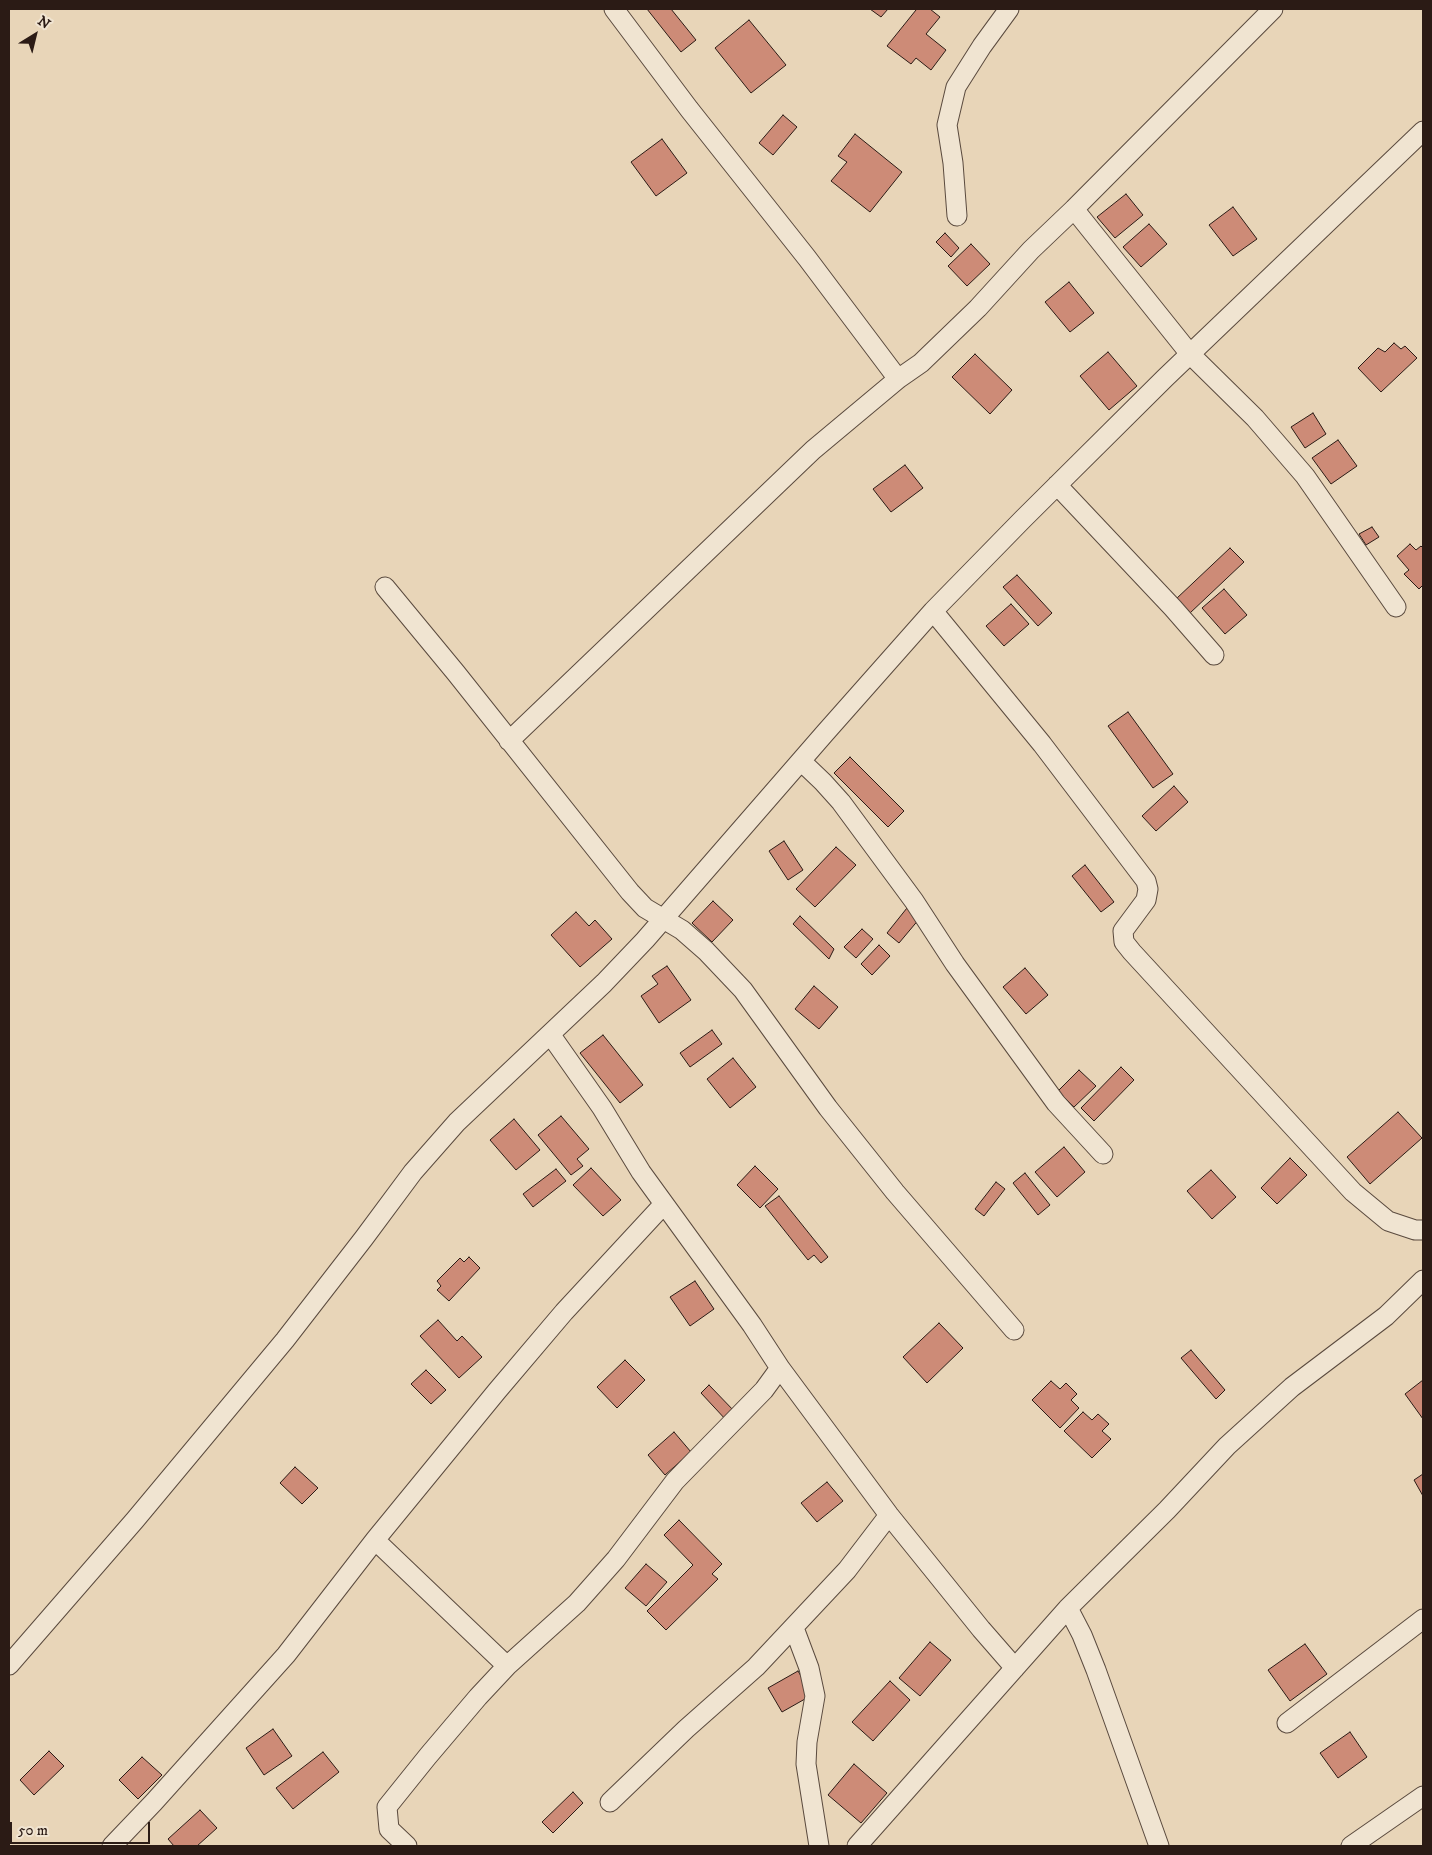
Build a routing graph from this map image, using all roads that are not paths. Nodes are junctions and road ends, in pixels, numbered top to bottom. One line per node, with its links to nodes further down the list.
1 (614, 9): 8 (street)
2 (1009, 9): 6 (street)
3 (1273, 9): 5 (street)
4 (1423, 131): 7 (street)
5 (1074, 209): 7 (street); 8 (street)
6 (957, 216)
7 (1190, 354): 9 (street); 11 (street)
8 (898, 379): 14 (street)
9 (1058, 484): 12 (street); 13 (street)
10 (385, 586): 14 (street)
11 (1396, 607)
12 (933, 612): 15 (street); 20 (street)
13 (1214, 655)
14 (509, 741): 16 (street)
15 (801, 761): 16 (street); 18 (street)
16 (664, 920): 17 (street); 22 (street)
17 (550, 1034): 19 (street); 29 (street)
18 (1103, 1154)
19 (664, 1204): 23 (street); 25 (street)
20 (1423, 1230)
21 (1423, 1280): 26 (street)
22 (1014, 1330)
23 (780, 1368): 24 (street); 30 (street)
24 (889, 1515): 28 (street); 31 (street)
25 (375, 1540): 30 (street); 35 (street)
26 (1068, 1608): 31 (street); 39 (street)
27 (1423, 1619): 32 (street)
28 (794, 1628): 34 (street); 37 (street)
29 (9, 1664)
30 (507, 1666): 36 (street)
31 (1015, 1668): 38 (street)
32 (1287, 1723)
33 (1423, 1796): 40 (street)
34 (610, 1802)
35 (112, 1846)
36 (406, 1846)
37 (819, 1846)
38 (857, 1846)
39 (1158, 1846)
40 (1351, 1846)

